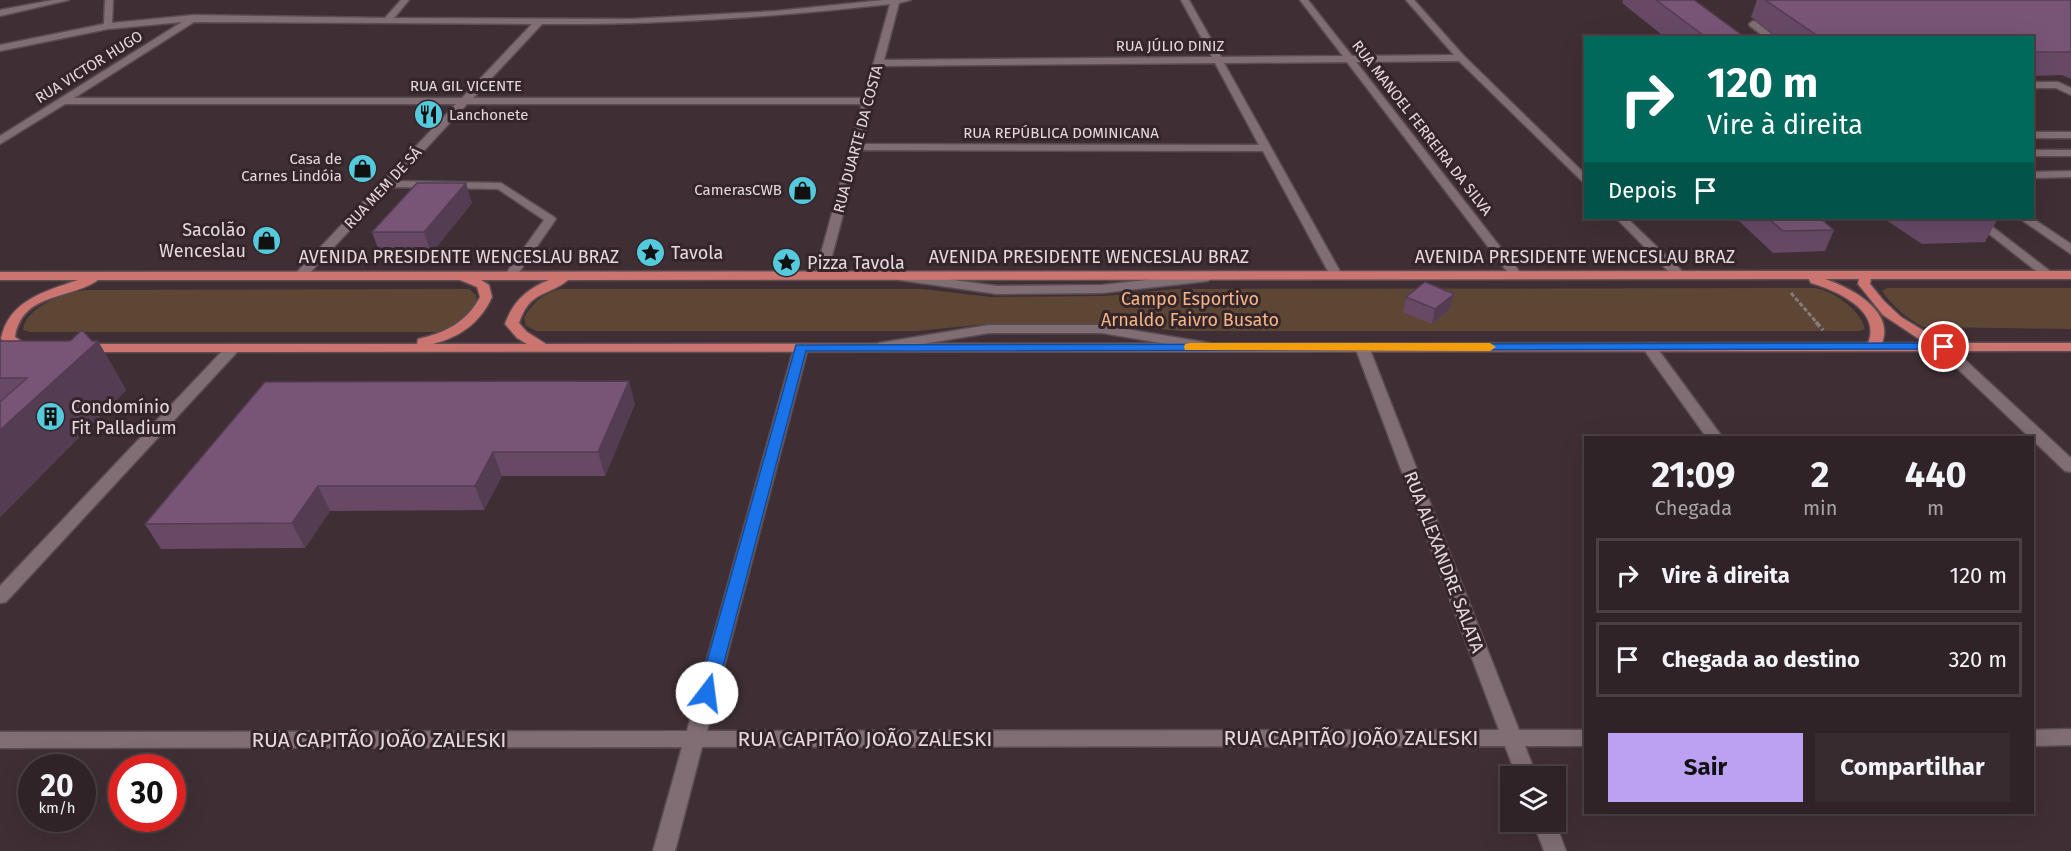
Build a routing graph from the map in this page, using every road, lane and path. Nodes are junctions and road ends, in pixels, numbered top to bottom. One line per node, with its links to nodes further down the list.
1 (65, 0): 9 (street)
2 (109, 0): 14 (street)
3 (405, 0): 11 (street)
4 (907, 0): 8 (street)
5 (1185, 0): 19 (street)
6 (1304, 0): 18 (street, RUA MANOEL FERREIRA DA SILVA)
7 (1410, 0): 17 (street)
8 (895, 2): 12 (street); 20 (street, RUA DUARTE DA COSTA)
9 (0, 13)
10 (194, 18): 11 (street); 14 (street); 23 (street, RUA VICTOR HUGO)
11 (388, 20): 12 (street)
12 (539, 22): 24 (street, RUA MEM DE SÁ)
13 (1753, 24): 15 (street)
14 (108, 26): 16 (street)
15 (1769, 36)
16 (0, 48)
17 (1461, 58): 18 (street, RUA JÚLIO DINIZ); 35 (street)
18 (1350, 59): 19 (street, RUA JÚLIO DINIZ); 48 (street, RUA MANOEL FERREIRA DA SILVA)
19 (1218, 61): 20 (street, RUA JÚLIO DINIZ); 30 (street)
20 (878, 63): 25 (street, RUA DUARTE DA COSTA)
21 (2034, 85): 22 (street)
22 (2071, 92)
23 (64, 101): 24 (street, RUA GIL VICENTE); 28 (street, RUA VICTOR HUGO)
24 (465, 101): 25 (street, RUA GIL VICENTE); 36 (street, RUA MEM DE SÁ)
25 (868, 101): 29 (street, RUA DUARTE DA COSTA)
26 (2034, 135): 27 (street)
27 (2071, 135)
28 (0, 141)
29 (855, 147): 30 (street, RUA REPÚBLICA DOMINICANA); 44 (street, RUA DUARTE DA COSTA)
30 (1266, 148): 47 (street)
31 (2034, 153): 32 (street)
32 (2071, 153)
33 (2071, 174): 34 (street)
34 (2034, 175)
35 (1584, 180)
36 (386, 184): 41 (street, RUA MEM DE SÁ); 42 (street)
37 (1622, 219): 49 (street)
38 (1975, 219): 53 (street)
39 (2026, 219): 40 (street)
40 (2071, 250)
41 (301, 275): 56 (main road, AVENIDA PRESIDENTE WENCESLAU BRAZ); 57 (main road, AVENIDA PRESIDENTE WENCESLAU BRAZ)
42 (511, 275): 43 (main road, AVENIDA PRESIDENTE WENCESLAU BRAZ); 57 (main road, AVENIDA PRESIDENTE WENCESLAU BRAZ)
43 (573, 275): 44 (main road, AVENIDA PRESIDENTE WENCESLAU BRAZ); 68 (main road)
44 (821, 275): 45 (main road, AVENIDA PRESIDENTE WENCESLAU BRAZ)
45 (889, 275): 46 (street)
46 (1229, 275): 47 (main road, AVENIDA PRESIDENTE WENCESLAU BRAZ)
47 (1336, 275): 48 (main road, AVENIDA PRESIDENTE WENCESLAU BRAZ)
48 (1516, 275): 49 (main road, AVENIDA PRESIDENTE WENCESLAU BRAZ)
49 (1679, 275): 50 (main road, AVENIDA PRESIDENTE WENCESLAU BRAZ)
50 (1776, 275): 51 (main road, AVENIDA PRESIDENTE WENCESLAU BRAZ); 61 (path)
51 (1799, 275): 52 (main road, AVENIDA PRESIDENTE WENCESLAU BRAZ); 62 (main road)
52 (1866, 275): 53 (main road, AVENIDA PRESIDENTE WENCESLAU BRAZ); 63 (main road)
53 (2049, 275): 54 (main road, AVENIDA PRESIDENTE WENCESLAU BRAZ)
54 (2071, 275)
55 (0, 276): 56 (main road, AVENIDA PRESIDENTE WENCESLAU BRAZ)
56 (101, 276): 64 (main road)
57 (462, 276): 67 (main road)
58 (2071, 346): 63 (main road)
59 (1362, 347): 60 (main road); 69 (main road); 74 (street, RUA ALEXANDRE SALATA)
60 (1649, 347): 61 (main road); 70 (street)
61 (1837, 347): 62 (main road)
62 (1874, 347): 63 (main road)
63 (1944, 347): 71 (street)
64 (0, 348)
65 (70, 348): 66 (main road)
66 (233, 348): 67 (main road); 72 (street)
67 (400, 348): 68 (main road)
68 (544, 348): 69 (main road)
69 (801, 348): 77 (street)
70 (1714, 436)
71 (2071, 467)
72 (0, 597)
73 (2071, 737): 76 (street)
74 (1512, 738): 75 (street, RUA CAPITÃO JOÃO ZALESKI); 77 (street, RUA CAPITÃO JOÃO ZALESKI); 79 (street, RUA ALEXANDRE SALATA)
75 (1584, 738)
76 (2034, 738)
77 (694, 739): 78 (street, RUA CAPITÃO JOÃO ZALESKI); 81 (street)
78 (0, 740)
79 (1523, 766)
80 (1548, 832): 82 (street)
81 (664, 851)
82 (1555, 851)

